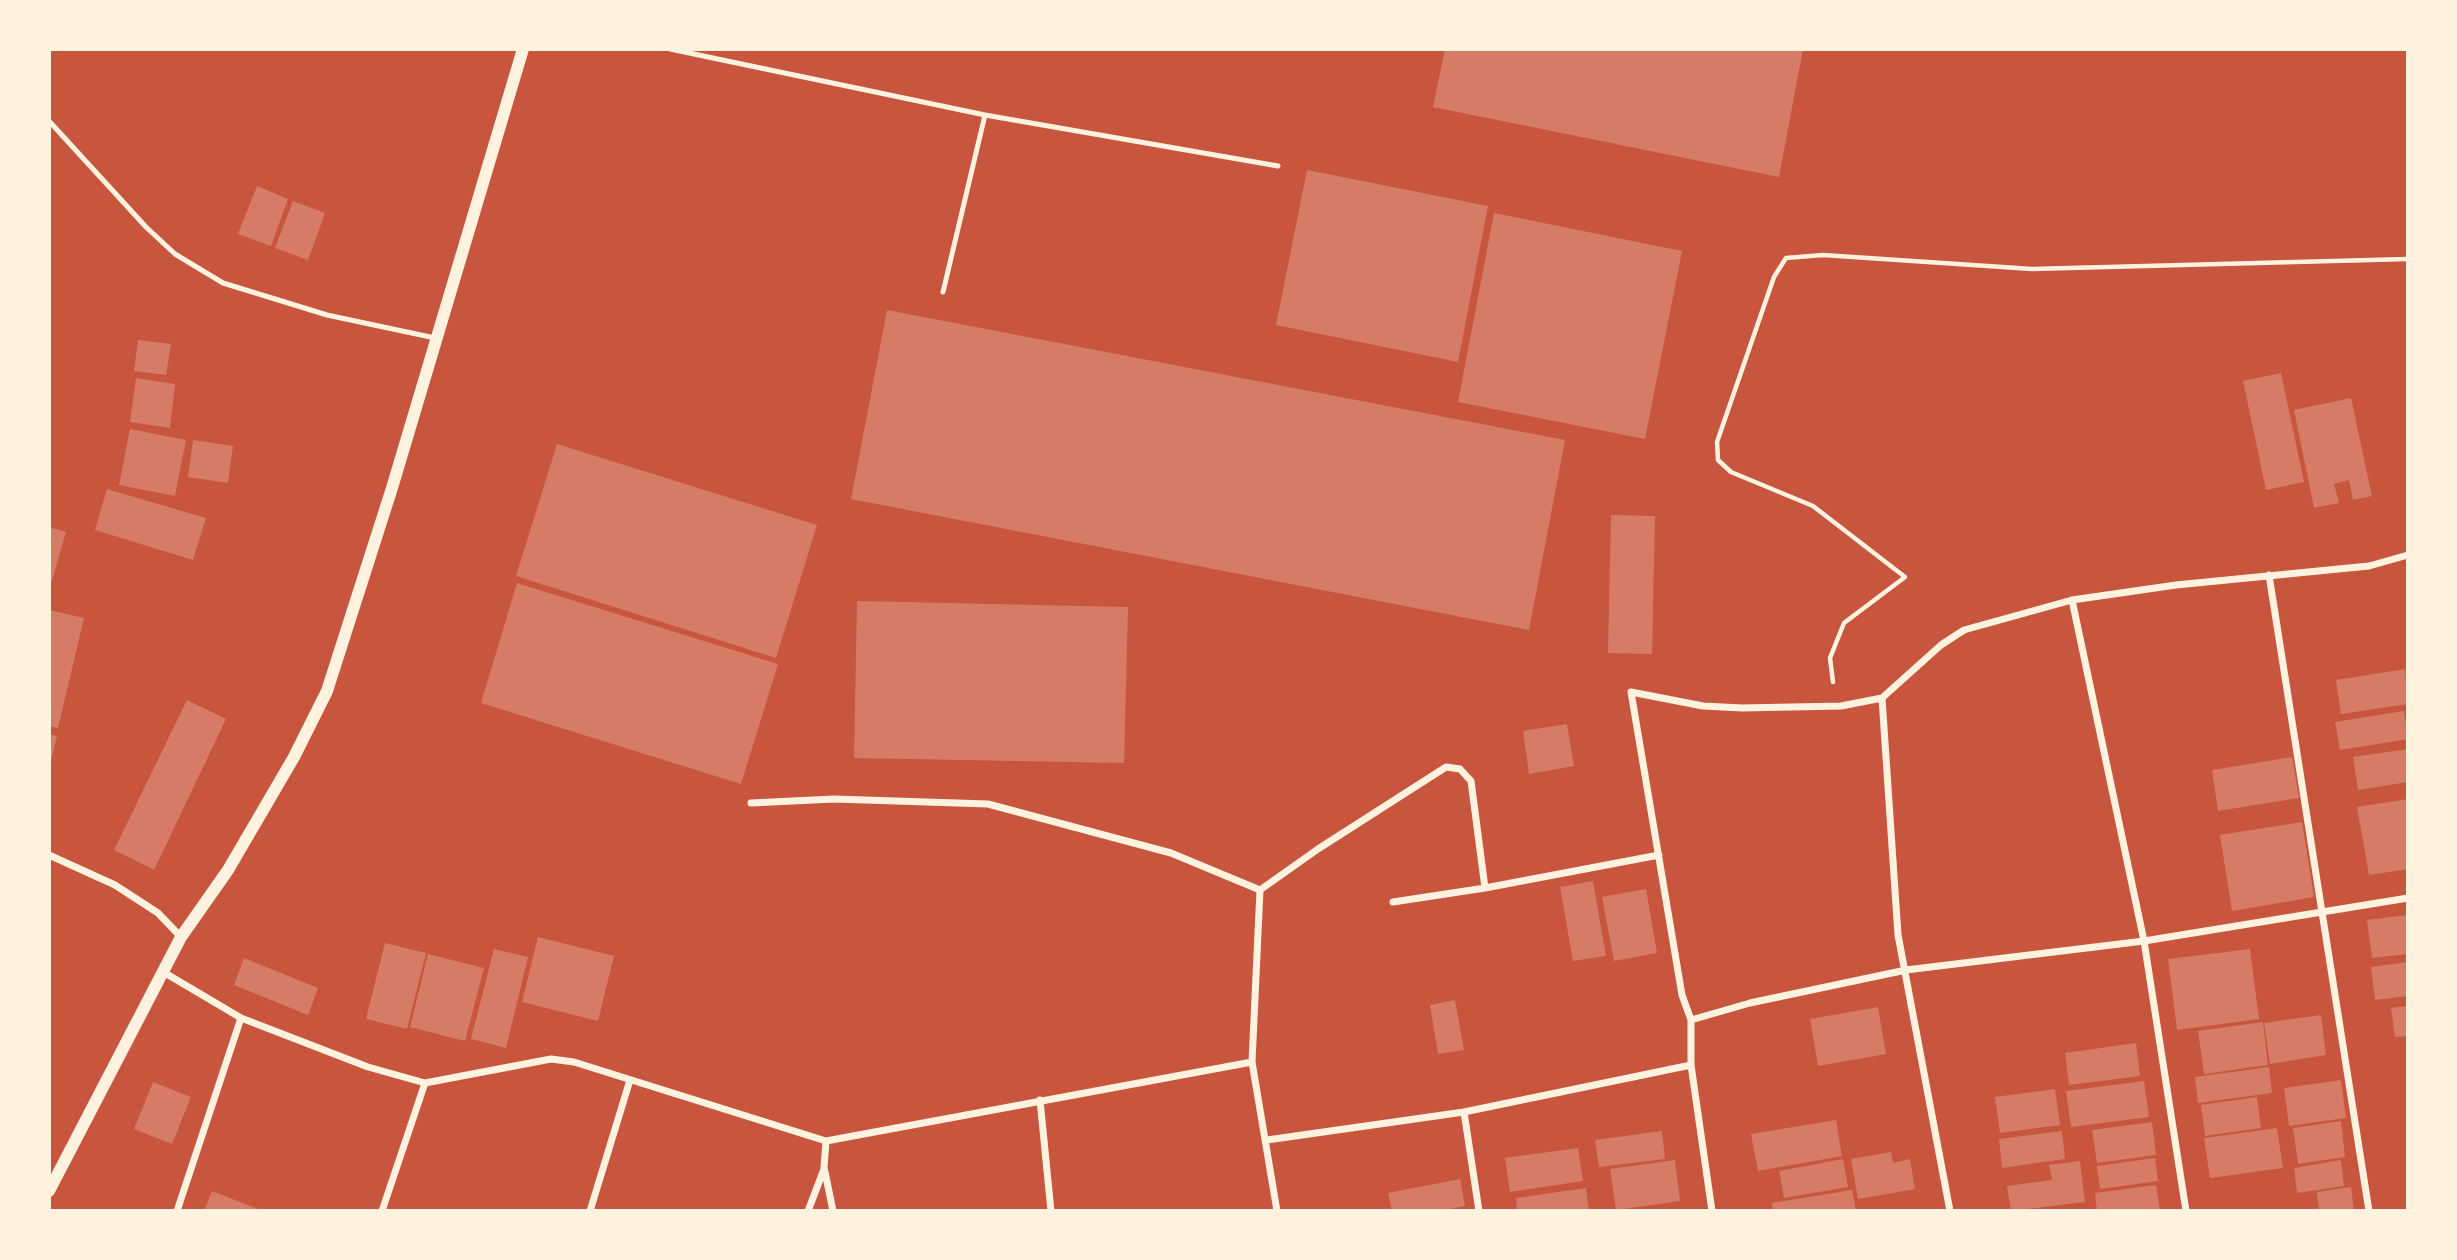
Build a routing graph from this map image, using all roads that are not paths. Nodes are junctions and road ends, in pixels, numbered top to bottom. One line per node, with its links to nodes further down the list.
1 (523, 49): 7 (street)
2 (670, 49): 3 (lane)
3 (985, 115): 5 (lane); 6 (lane)
4 (49, 121): 7 (lane)
5 (1278, 166)
6 (943, 292)
7 (438, 339): 20 (street)
8 (2408, 555): 9 (street)
9 (2269, 575): 10 (street); 19 (street)
10 (2072, 600): 11 (street); 21 (street)
11 (1882, 698): 14 (street); 22 (street)
12 (751, 803): 16 (street)
13 (49, 855): 20 (street)
14 (1659, 855): 15 (street); 25 (street)
15 (1485, 888): 16 (street); 18 (street)
16 (1261, 890): 26 (street)
17 (2408, 898): 19 (street)
18 (1393, 902)
19 (2323, 914): 21 (street); 47 (street)
20 (181, 937): 23 (street)
21 (2144, 941): 22 (street); 46 (street)
22 (1906, 970): 25 (street); 45 (street)
23 (165, 973): 24 (street); 35 (street)
24 (241, 1018): 29 (street); 36 (street)
25 (1691, 1020): 27 (street)
26 (1252, 1062): 30 (street); 32 (street)
27 (1691, 1065): 31 (street); 44 (street)
28 (630, 1080): 29 (street); 33 (street); 38 (street)
29 (425, 1083): 37 (street)
30 (1040, 1100): 33 (street); 41 (street)
31 (1464, 1112): 32 (street); 43 (street)
32 (1267, 1140): 42 (street)
33 (827, 1141): 34 (street)
34 (824, 1167): 39 (street); 40 (street)
35 (49, 1191)
36 (177, 1211)
37 (382, 1211)
38 (590, 1211)
39 (808, 1211)
40 (833, 1211)
41 (1051, 1211)
42 (1277, 1211)
43 (1479, 1211)
44 (1712, 1211)
45 (1950, 1211)
46 (2186, 1211)
47 (2369, 1211)

